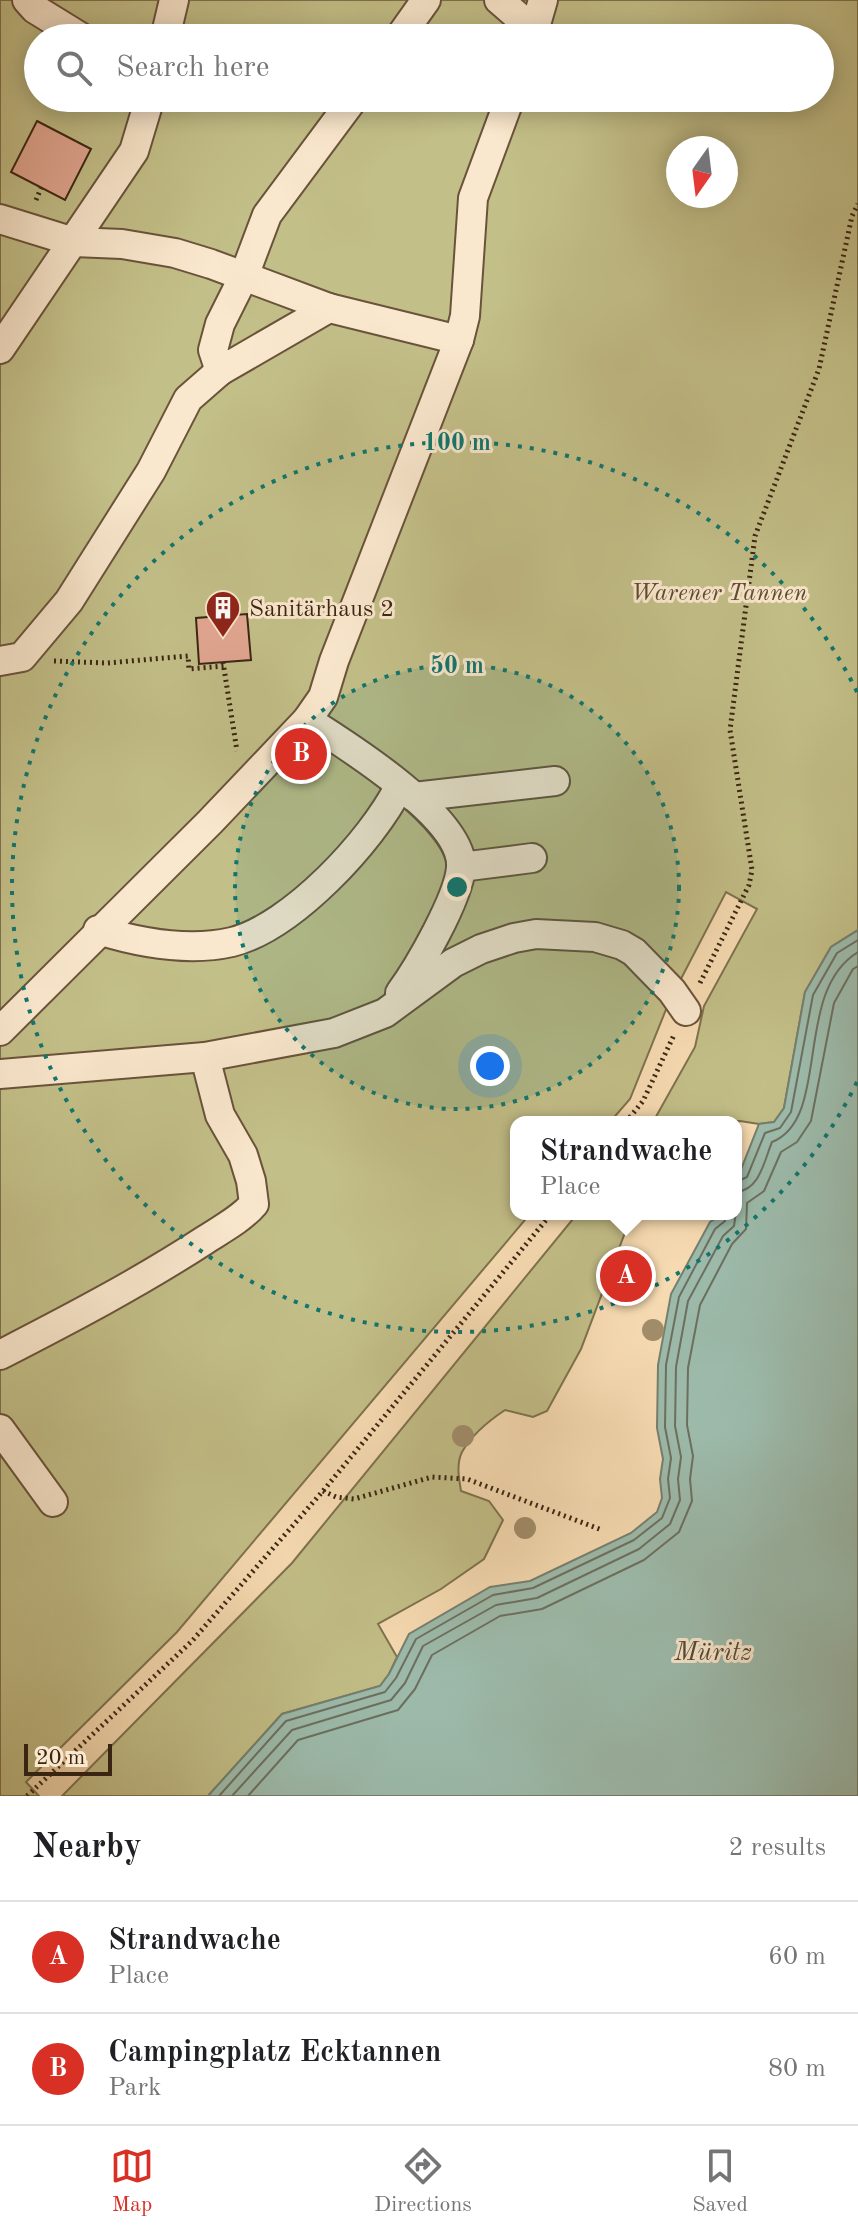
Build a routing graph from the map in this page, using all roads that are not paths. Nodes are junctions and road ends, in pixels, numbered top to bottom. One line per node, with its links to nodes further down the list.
1 (27, 0): 6 (street)
2 (174, 0): 7 (street)
3 (426, 0): 8 (street)
4 (499, 0): 9 (street)
5 (543, 0): 10 (street)
6 (59, 24)
7 (168, 24)
8 (409, 24)
9 (524, 24)
10 (537, 24)
11 (146, 112): 15 (street)
12 (344, 112): 16 (street)
13 (505, 112): 18 (street)
14 (0, 219): 15 (street)
15 (74, 242): 16 (street); 19 (street)
16 (244, 276): 17 (street); 20 (street)
17 (329, 308): 18 (street); 20 (street)
18 (459, 340): 22 (street)
19 (0, 349)
20 (220, 371): 21 (street)
21 (11, 659)
22 (307, 720): 24 (street); 27 (street)
23 (555, 781): 24 (street)
24 (406, 792): 26 (street); 27 (street)
25 (532, 858): 26 (street)
26 (461, 867): 29 (street)
27 (98, 930): 30 (street)
28 (686, 1011): 29 (street)
29 (385, 1013): 31 (street)
30 (0, 1031)
31 (205, 1057): 32 (street); 33 (street)
32 (0, 1074)
33 (0, 1355)
34 (0, 1429): 35 (street)
35 (53, 1502)

